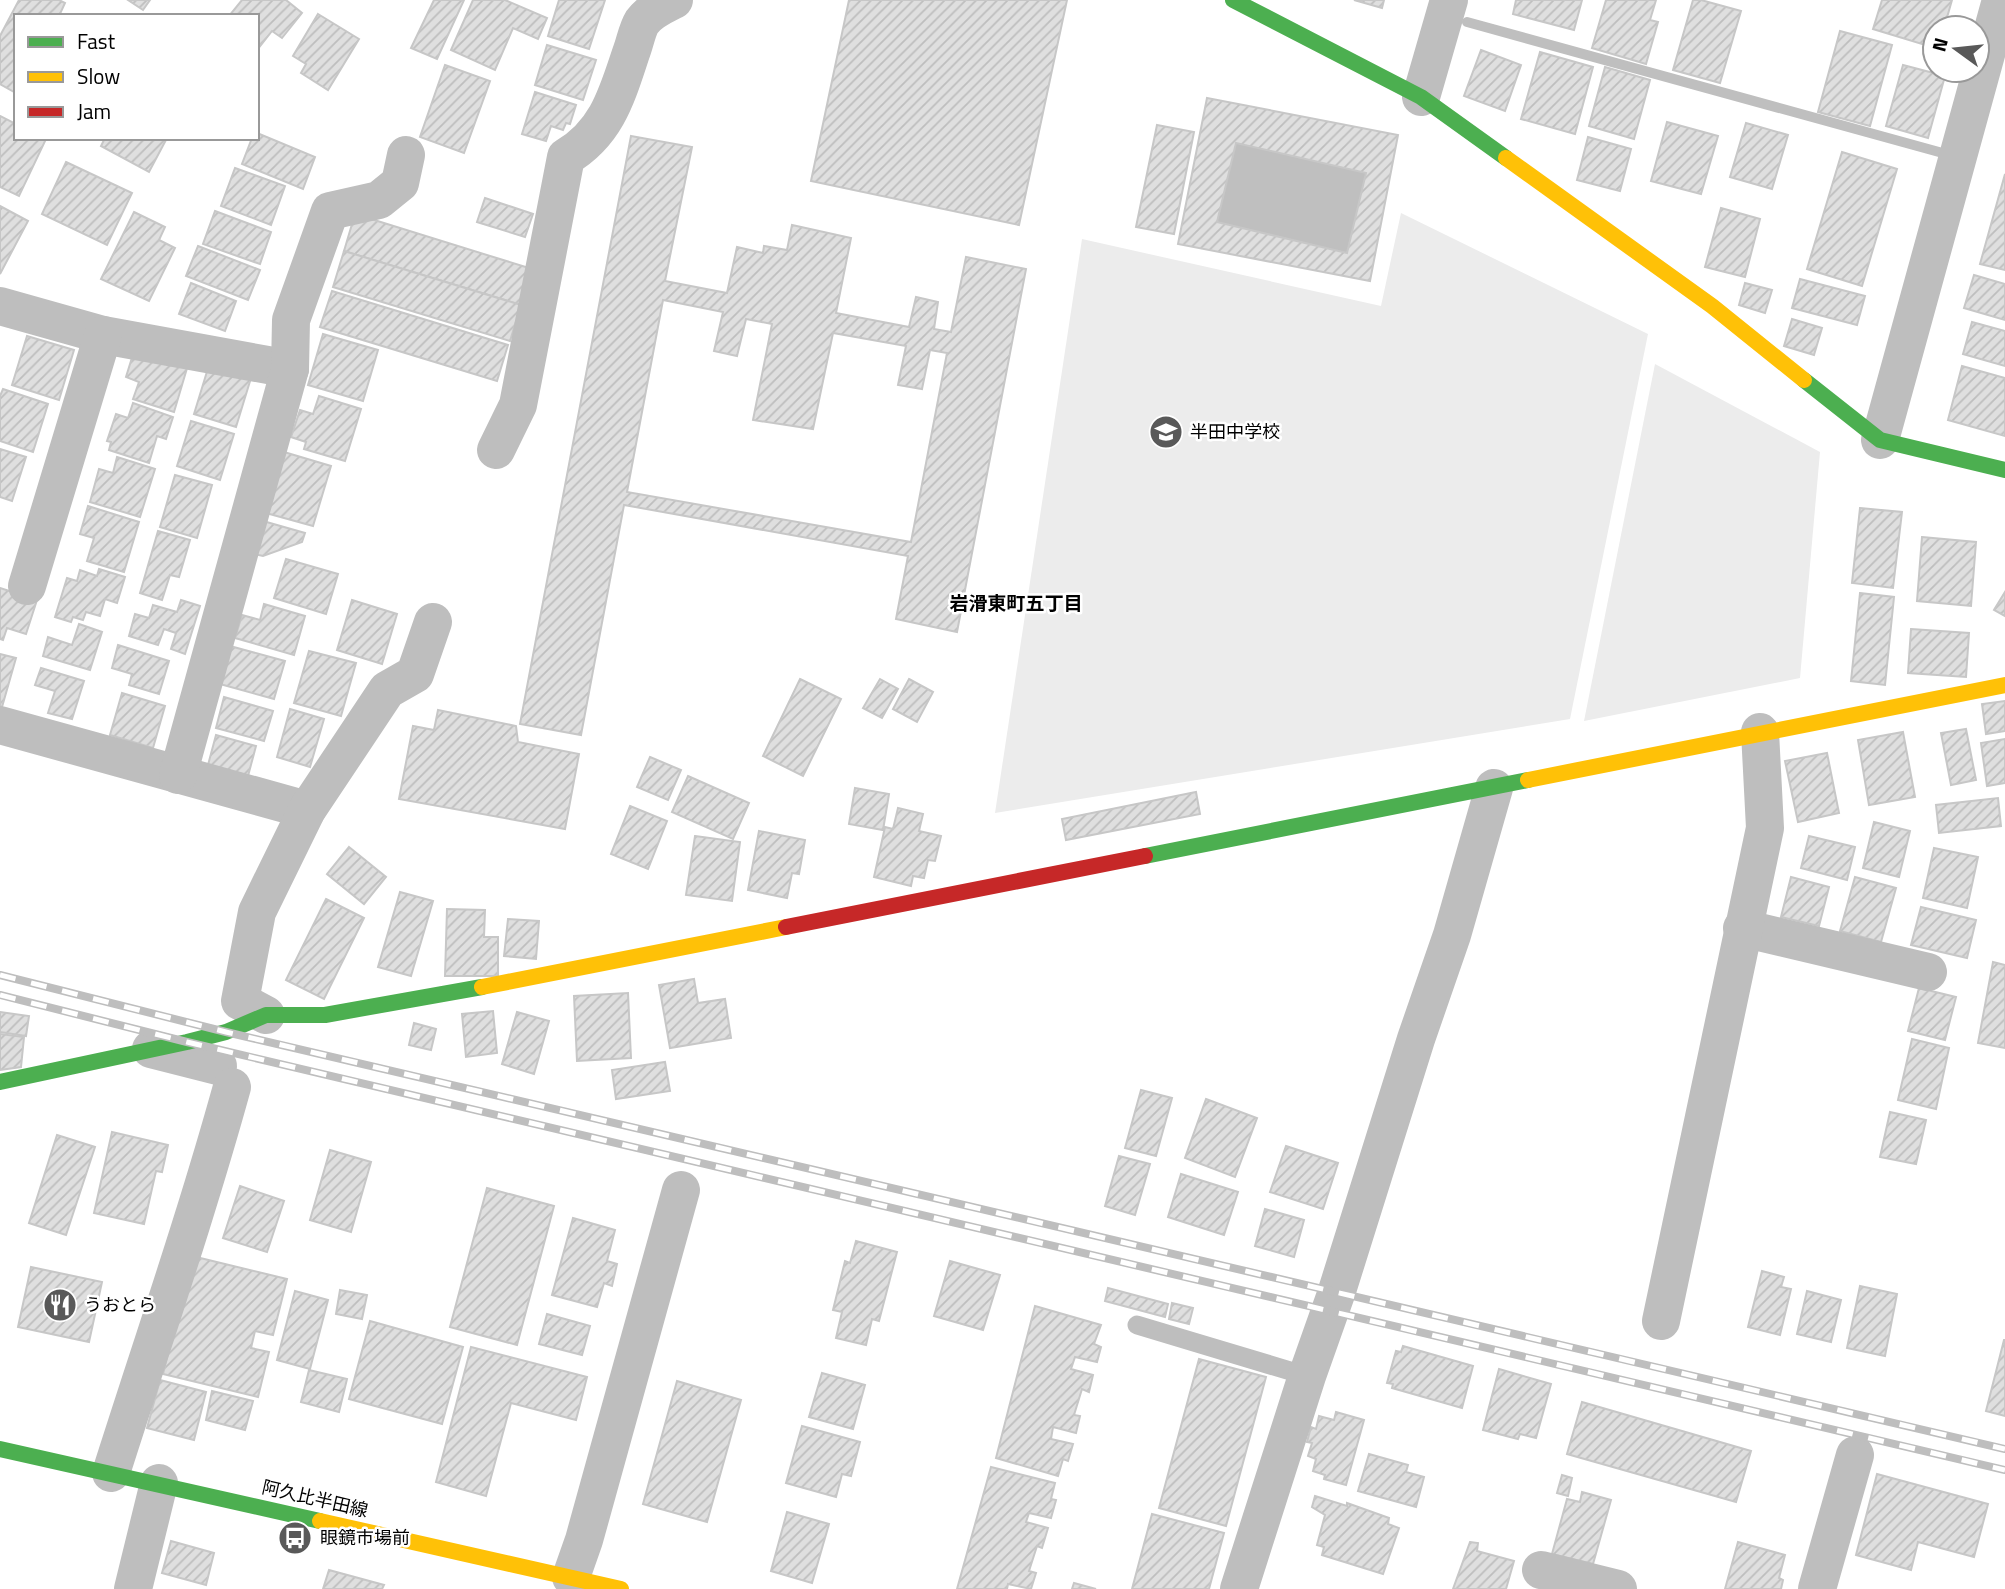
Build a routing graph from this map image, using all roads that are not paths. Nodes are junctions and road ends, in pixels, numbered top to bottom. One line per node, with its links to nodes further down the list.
1 (674, 0): 11 (street)
2 (1233, 0): 5 (street)
3 (1449, 0): 5 (street)
4 (2001, 0): 10 (street)
5 (1421, 97): 10 (street)
6 (406, 155): 9 (street)
7 (0, 306): 8 (street)
8 (103, 335): 9 (street); 13 (street)
9 (290, 369): 18 (street)
10 (1880, 440): 12 (street)
11 (496, 450)
12 (2005, 470)
13 (27, 586)
14 (433, 622): 20 (street)
15 (2005, 685): 17 (street)
16 (0, 726): 18 (street)
17 (1760, 732): 19 (street); 21 (street)
18 (178, 775): 20 (street)
19 (1494, 788): 23 (street); 29 (street)
20 (307, 810): 23 (street)
21 (1742, 928): 22 (street); 27 (street)
22 (1928, 972)
23 (266, 1015): 24 (street)
24 (151, 1049): 25 (street); 32 (street)
25 (0, 1082)
26 (681, 1190): 35 (street)
27 (1661, 1321)
28 (1137, 1325): 29 (lane)
29 (1307, 1376): 38 (street)
30 (0, 1449): 32 (street, 阿久比半田線)
31 (1855, 1455): 40 (street)
32 (111, 1473): 33 (street, 阿久比半田線)
33 (159, 1483): 35 (street, 阿久比半田線); 36 (street)
34 (1541, 1570): 39 (street)
35 (572, 1577): 37 (street, 阿久比半田線)
36 (132, 1589)
37 (621, 1589)
38 (1239, 1589)
39 (1618, 1589)
40 (1816, 1589)

